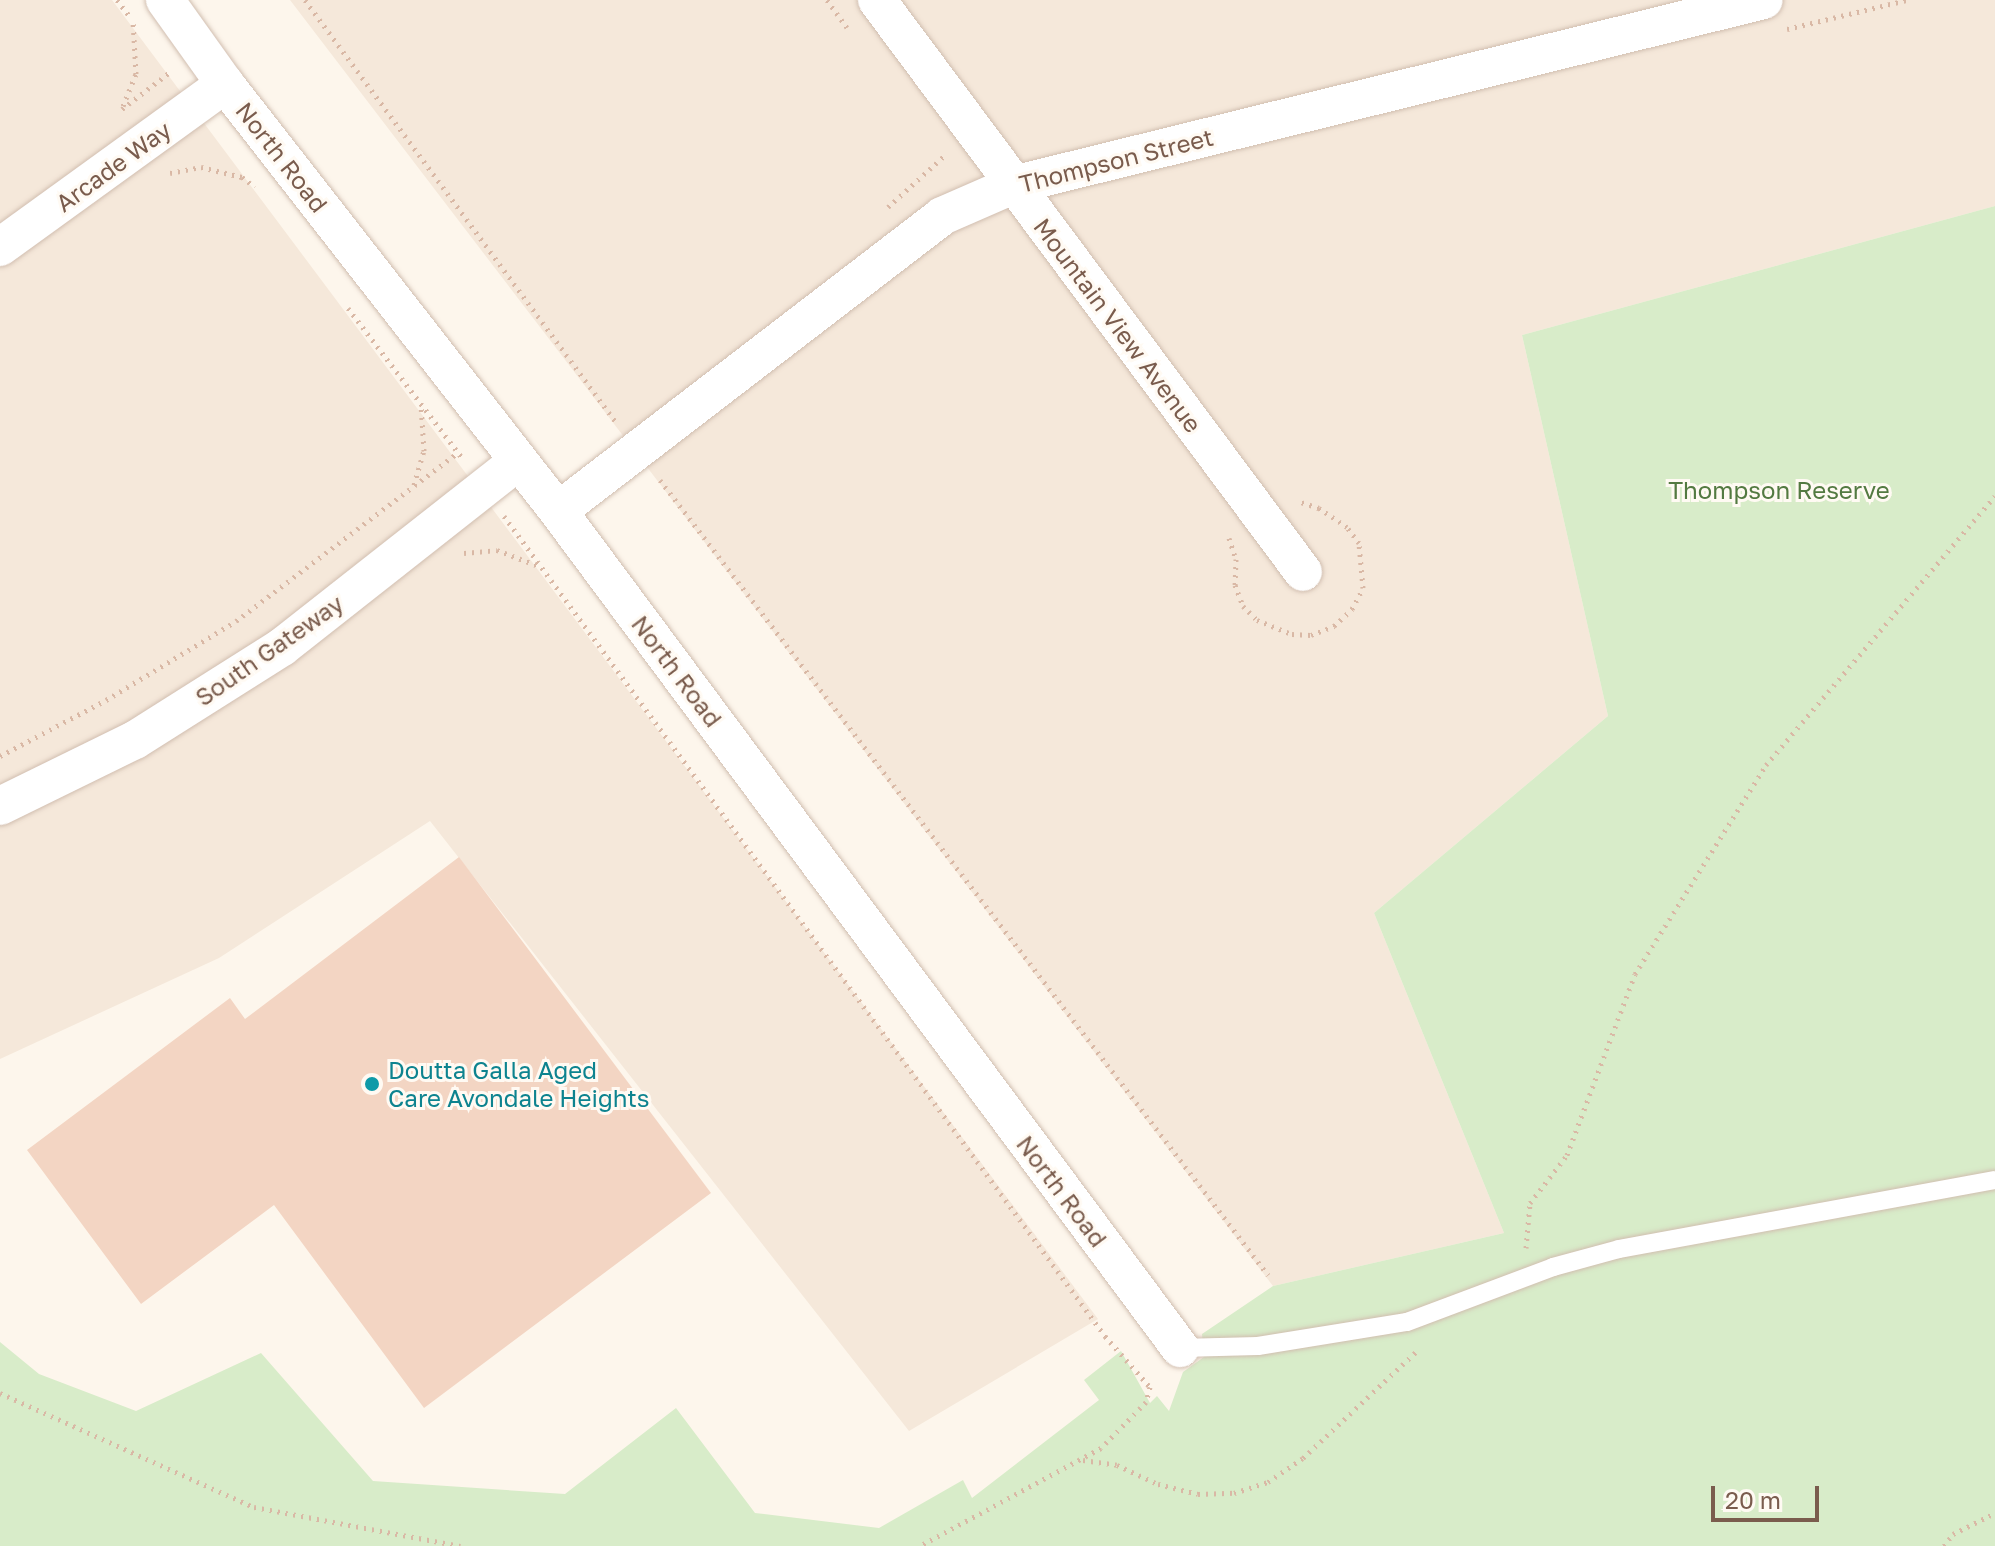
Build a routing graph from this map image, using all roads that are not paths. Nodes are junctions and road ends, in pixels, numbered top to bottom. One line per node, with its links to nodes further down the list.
1 (165, 0): 4 (street, North Road)
2 (877, 0): 5 (street, Mountain View Avenue)
3 (1764, 0): 5 (street, Thompson Street)
4 (210, 95): 6 (street, Arcade Way); 7 (street, North Road)
5 (1013, 185): 8 (street, Thompson Street); 9 (street, Mountain View Avenue)
6 (0, 247)
7 (517, 462): 8 (street, North Road); 10 (street, South Gateway)
8 (558, 511): 12 (street, North Road)
9 (1303, 572)
10 (0, 806)
11 (1995, 1180): 12 (lane)
12 (1180, 1348)

